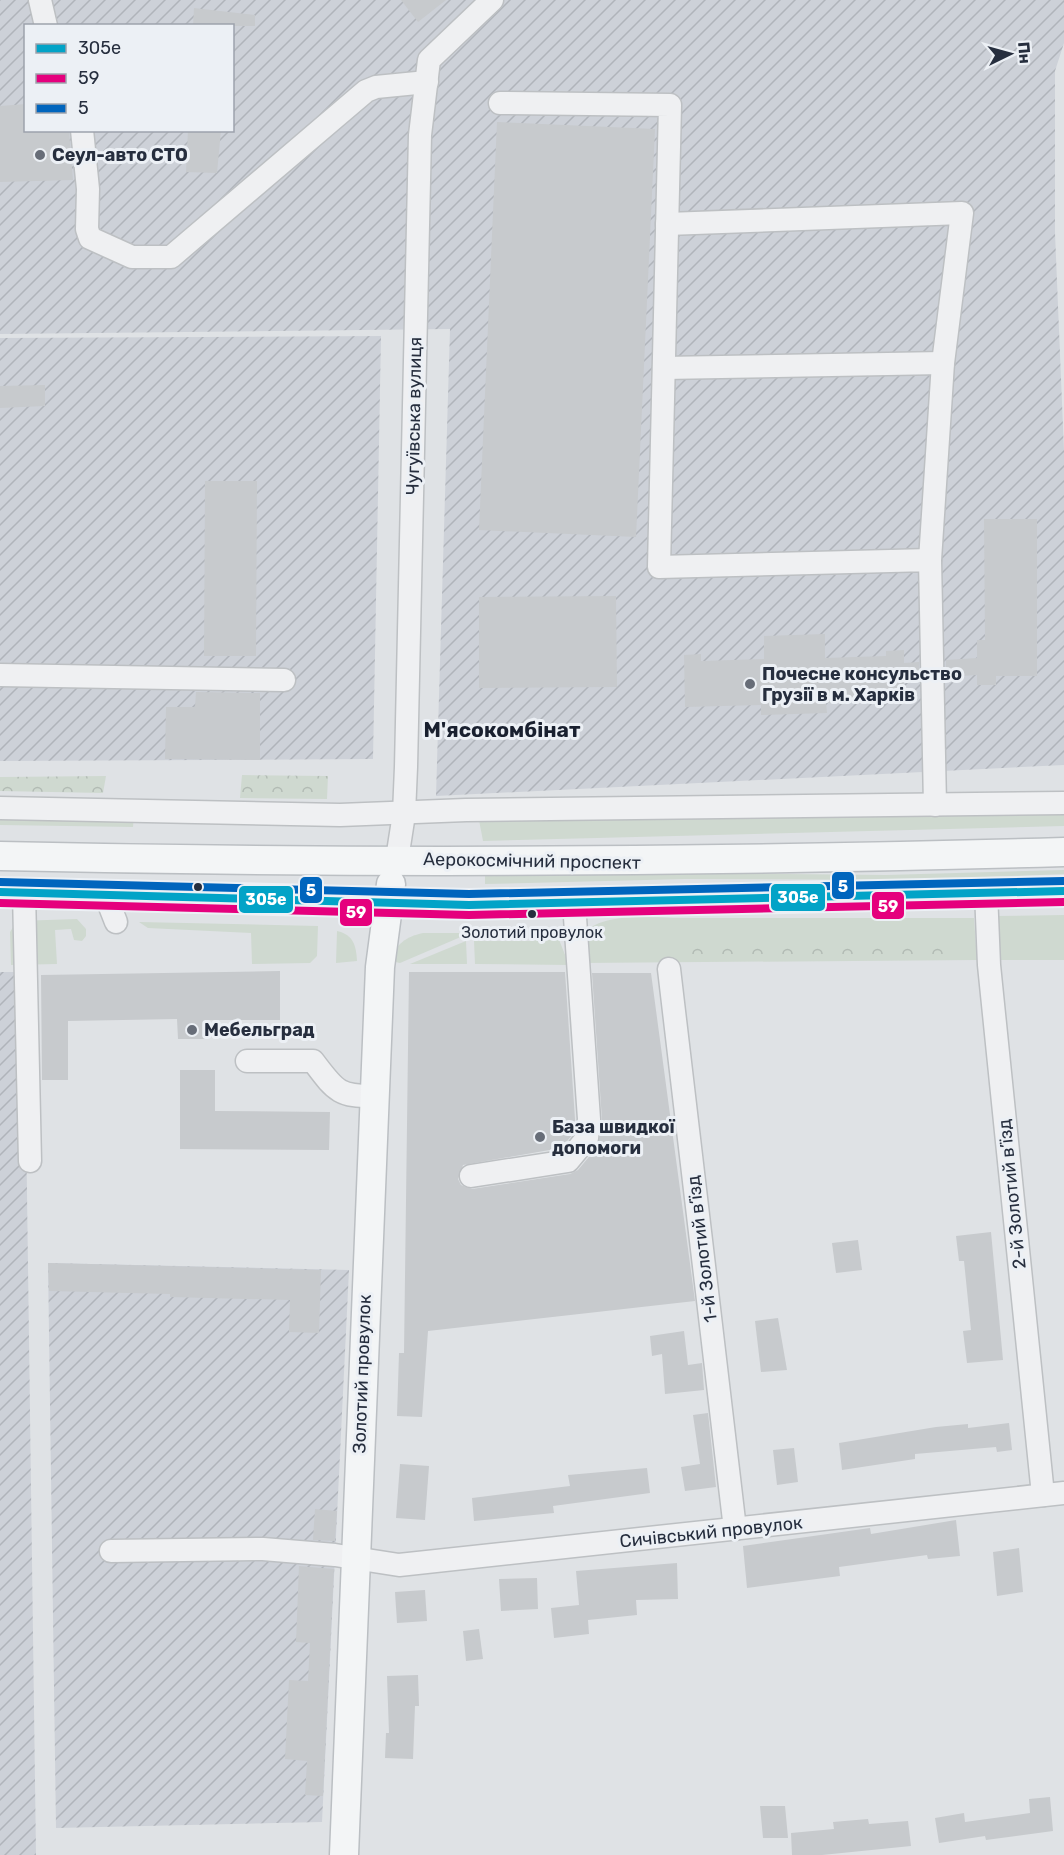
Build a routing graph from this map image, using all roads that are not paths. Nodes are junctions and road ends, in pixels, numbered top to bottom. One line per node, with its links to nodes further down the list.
1 (40, 0): 3 (street)
2 (492, 0): 4 (street, Чугуївська вулиця)
3 (46, 24)
4 (427, 82): 6 (street); 16 (street, Чугуївська вулиця)
5 (500, 103): 7 (street)
6 (82, 132)
7 (667, 224): 8 (street); 9 (street)
8 (943, 363): 9 (street); 10 (street)
9 (664, 368): 10 (street)
10 (930, 560): 14 (street)
11 (0, 675): 12 (street)
12 (285, 680)
13 (1064, 803): 14 (street)
14 (935, 805): 16 (street)
15 (0, 808): 16 (street)
16 (404, 814): 19 (street, Чугуївська вулиця)
17 (1064, 852): 19 (main road, Аерокосмічний проспект)
18 (0, 856): 19 (main road, Аерокосмічний проспект)
19 (397, 859): 24 (main road, Золотий провулок)
20 (1064, 891): 22 (main road)
21 (12, 892): 23 (main road); 30 (street)
22 (986, 892): 25 (main road); 32 (street, 2-й Золотий в’їзд)
23 (105, 894): 24 (main road); 26 (street)
24 (387, 901): 25 (main road); 29 (main road, Золотий провулок)
25 (574, 903): 31 (street)
26 (116, 922)
27 (669, 969): 33 (street, 1-й Золотий в’їзд)
28 (247, 1061): 29 (street)
29 (375, 1096): 35 (main road, Золотий провулок)
30 (30, 1161)
31 (471, 1176)
32 (1054, 1494): 33 (street, Сичівський провулок)
33 (735, 1529): 35 (street, Сичівський провулок)
34 (111, 1551): 35 (street, Сичівський провулок)
35 (357, 1558): 36 (main road, Золотий провулок)
36 (344, 1855)

